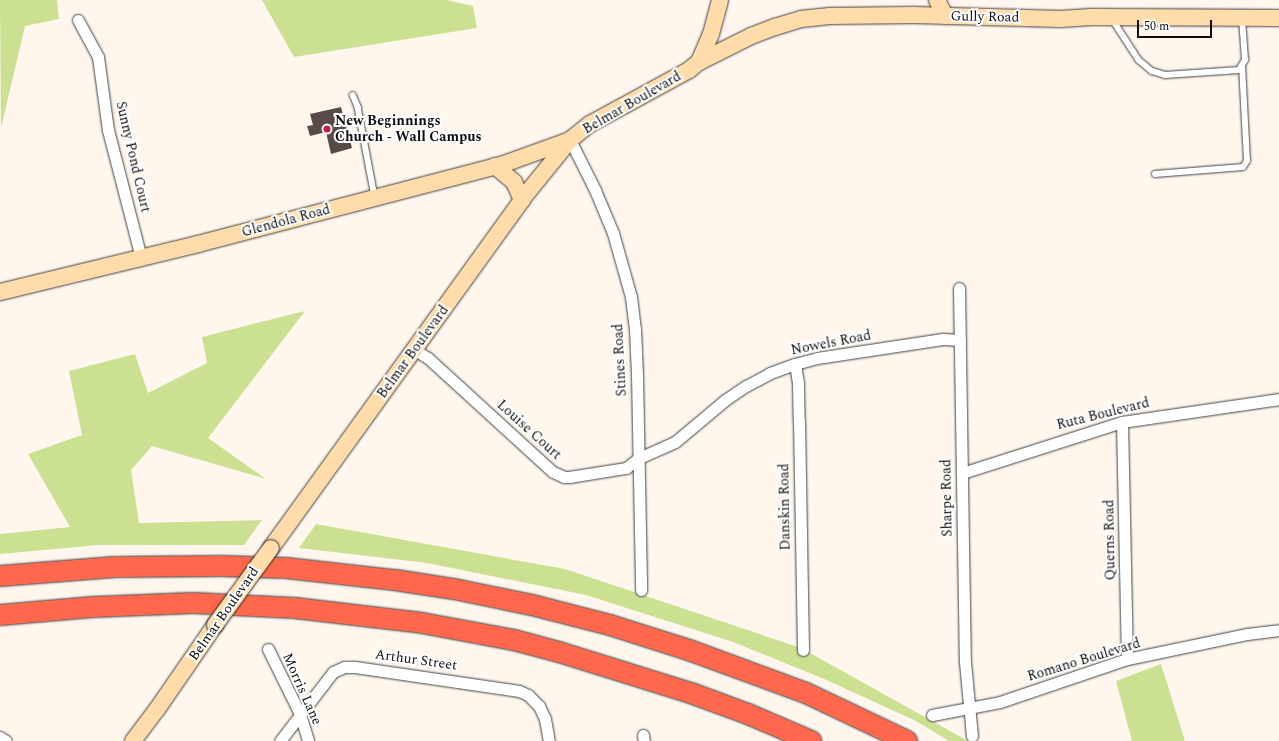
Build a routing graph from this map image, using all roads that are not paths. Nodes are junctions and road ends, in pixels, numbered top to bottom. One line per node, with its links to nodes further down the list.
1 (720, 0): 8 (street)
2 (937, 0): 3 (street)
3 (945, 16): 4 (street, Gully Road); 8 (street, Gully Road)
4 (1111, 17): 5 (street, Gully Road); 9 (lane)
5 (1242, 18): 6 (street, Gully Road); 9 (lane)
6 (1279, 18)
7 (78, 20): 16 (street, Sunny Pond Court)
8 (699, 62): 11 (street, Belmar Boulevard)
9 (1242, 68): 13 (lane)
10 (352, 94): 14 (lane)
11 (570, 140): 12 (street, Glendola Road); 15 (street, Belmar Boulevard); 24 (street, Stines Road)
12 (495, 166): 14 (street, Glendola Road); 15 (street)
13 (1155, 174)
14 (375, 198): 16 (street, Glendola Road)
15 (522, 200): 20 (street, Belmar Boulevard)
16 (141, 258): 18 (street, Glendola Road)
17 (959, 288): 19 (street, Sharpe Road)
18 (0, 292)
19 (960, 340): 21 (street, Nowels Road); 25 (street, Sharpe Road)
20 (415, 350): 24 (street, Louise Court); 39 (street, Belmar Boulevard, bridge)
21 (795, 364): 24 (street, Nowels Road); 31 (street, Danskin Road)
22 (1279, 399): 23 (street, Ruta Boulevard)
23 (1122, 422): 25 (street, Ruta Boulevard); 32 (street, Querns Road)
24 (639, 458): 27 (street, Stines Road)
25 (962, 473): 33 (street, Sharpe Road)
26 (0, 576): 44 (highway)
27 (642, 590)
28 (0, 615): 43 (highway)
29 (1279, 630): 32 (street, Romano Boulevard)
30 (268, 649): 34 (street, Morris Lane)
31 (803, 650)
32 (1127, 659): 33 (street, Romano Boulevard)
33 (969, 709): 35 (street, Romano Boulevard); 36 (street, Sharpe Road)
34 (300, 714): 40 (street, Arthur Street); 41 (street, Morris Lane); 42 (street, Arthur Street)
35 (932, 715)
36 (972, 736)
37 (0, 737): 38 (street)
38 (6, 741)
39 (133, 741)
40 (280, 741)
41 (308, 741)
42 (549, 741)
43 (812, 741)
44 (907, 741)

